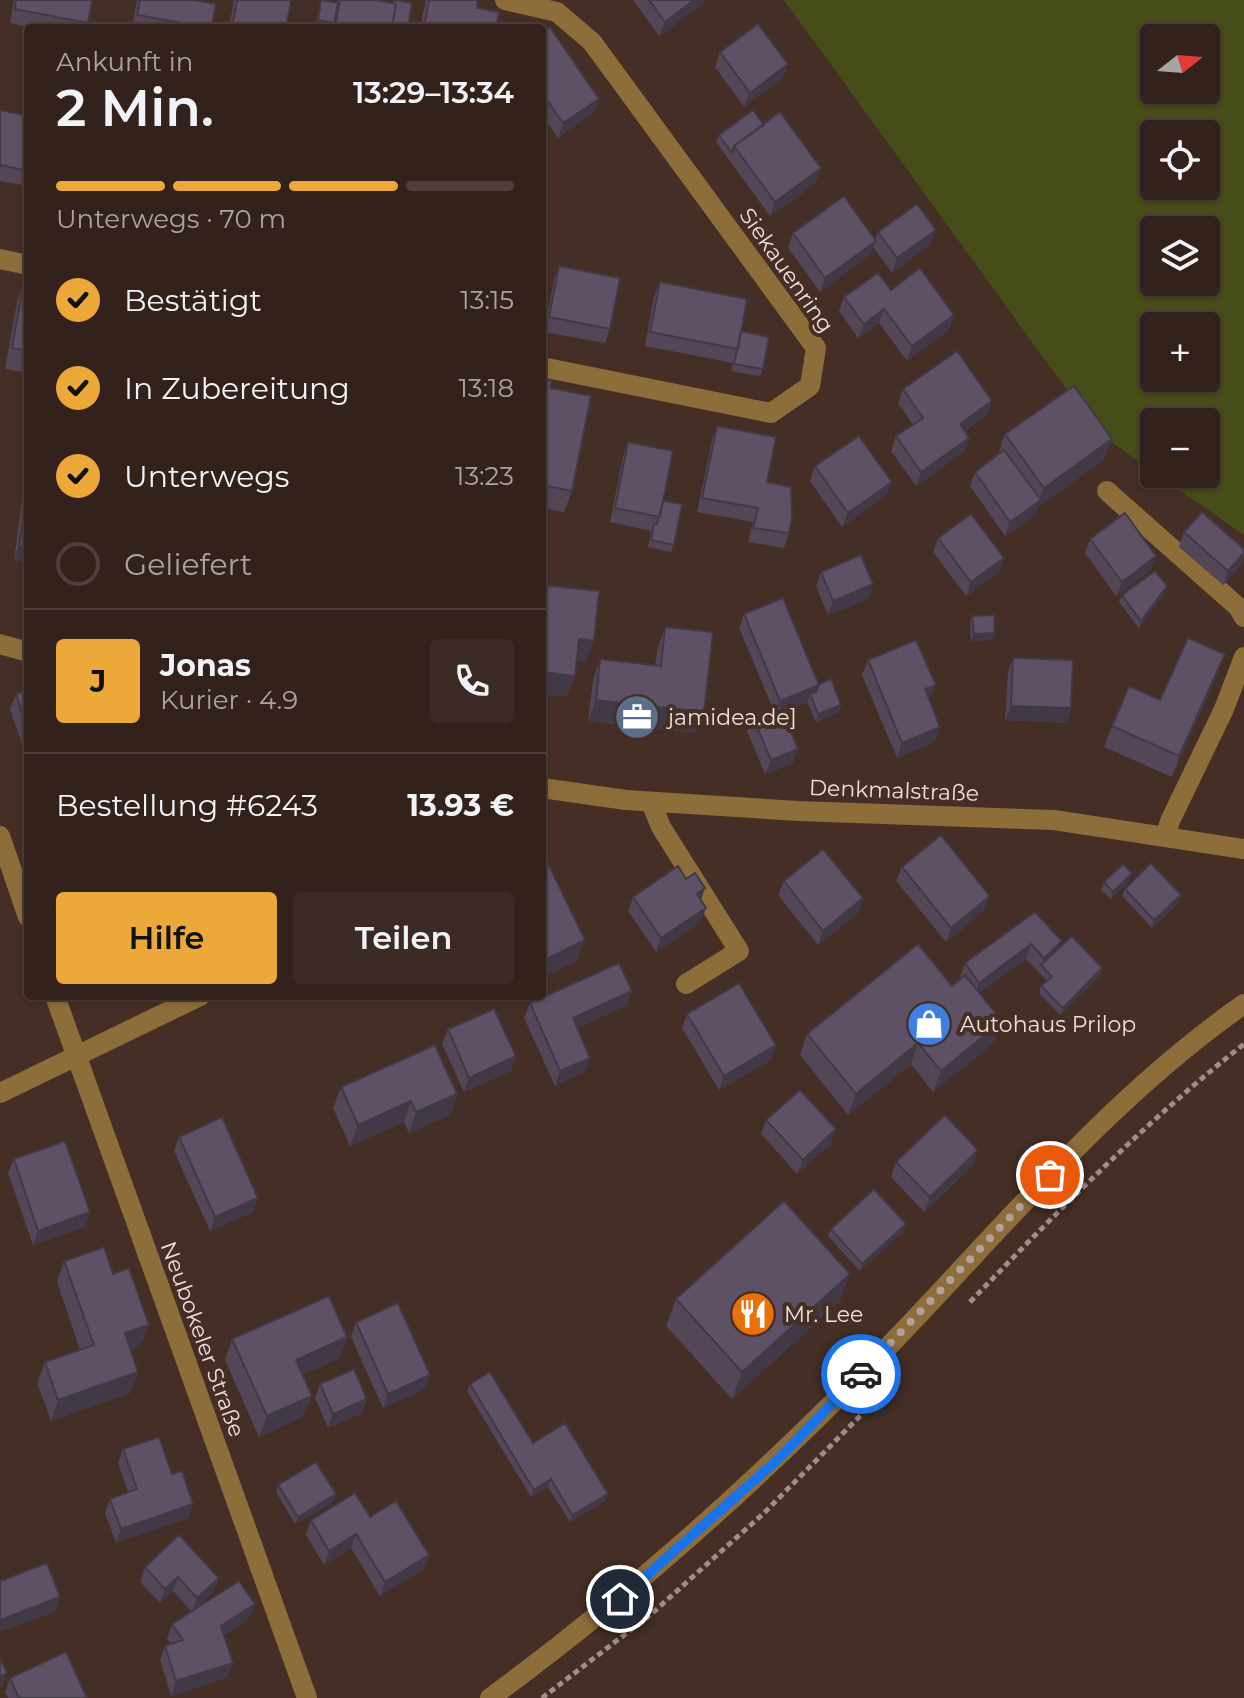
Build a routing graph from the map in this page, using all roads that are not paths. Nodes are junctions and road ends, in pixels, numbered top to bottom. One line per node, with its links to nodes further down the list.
1 (505, 0): 4 (street, Siekauenring)
2 (0, 259): 3 (street)
3 (24, 264)
4 (546, 368)
5 (1107, 491): 6 (street)
6 (1244, 617)
7 (0, 644): 8 (street)
8 (24, 651)
9 (1244, 657): 12 (street)
10 (546, 789): 11 (street, Denkmalstraße)
11 (651, 802): 12 (street, Denkmalstraße); 16 (street)
12 (1166, 835): 14 (street, Denkmalstraße)
13 (0, 836): 15 (street)
14 (1244, 849)
15 (24, 905)
16 (686, 984)
17 (56, 1000): 20 (street, Neubokeler Straße)
18 (192, 1000): 20 (street)
19 (1244, 1004): 23 (street)
20 (75, 1055): 21 (street); 22 (street, Neubokeler Straße)
21 (0, 1093)
22 (307, 1698)
23 (490, 1698)

